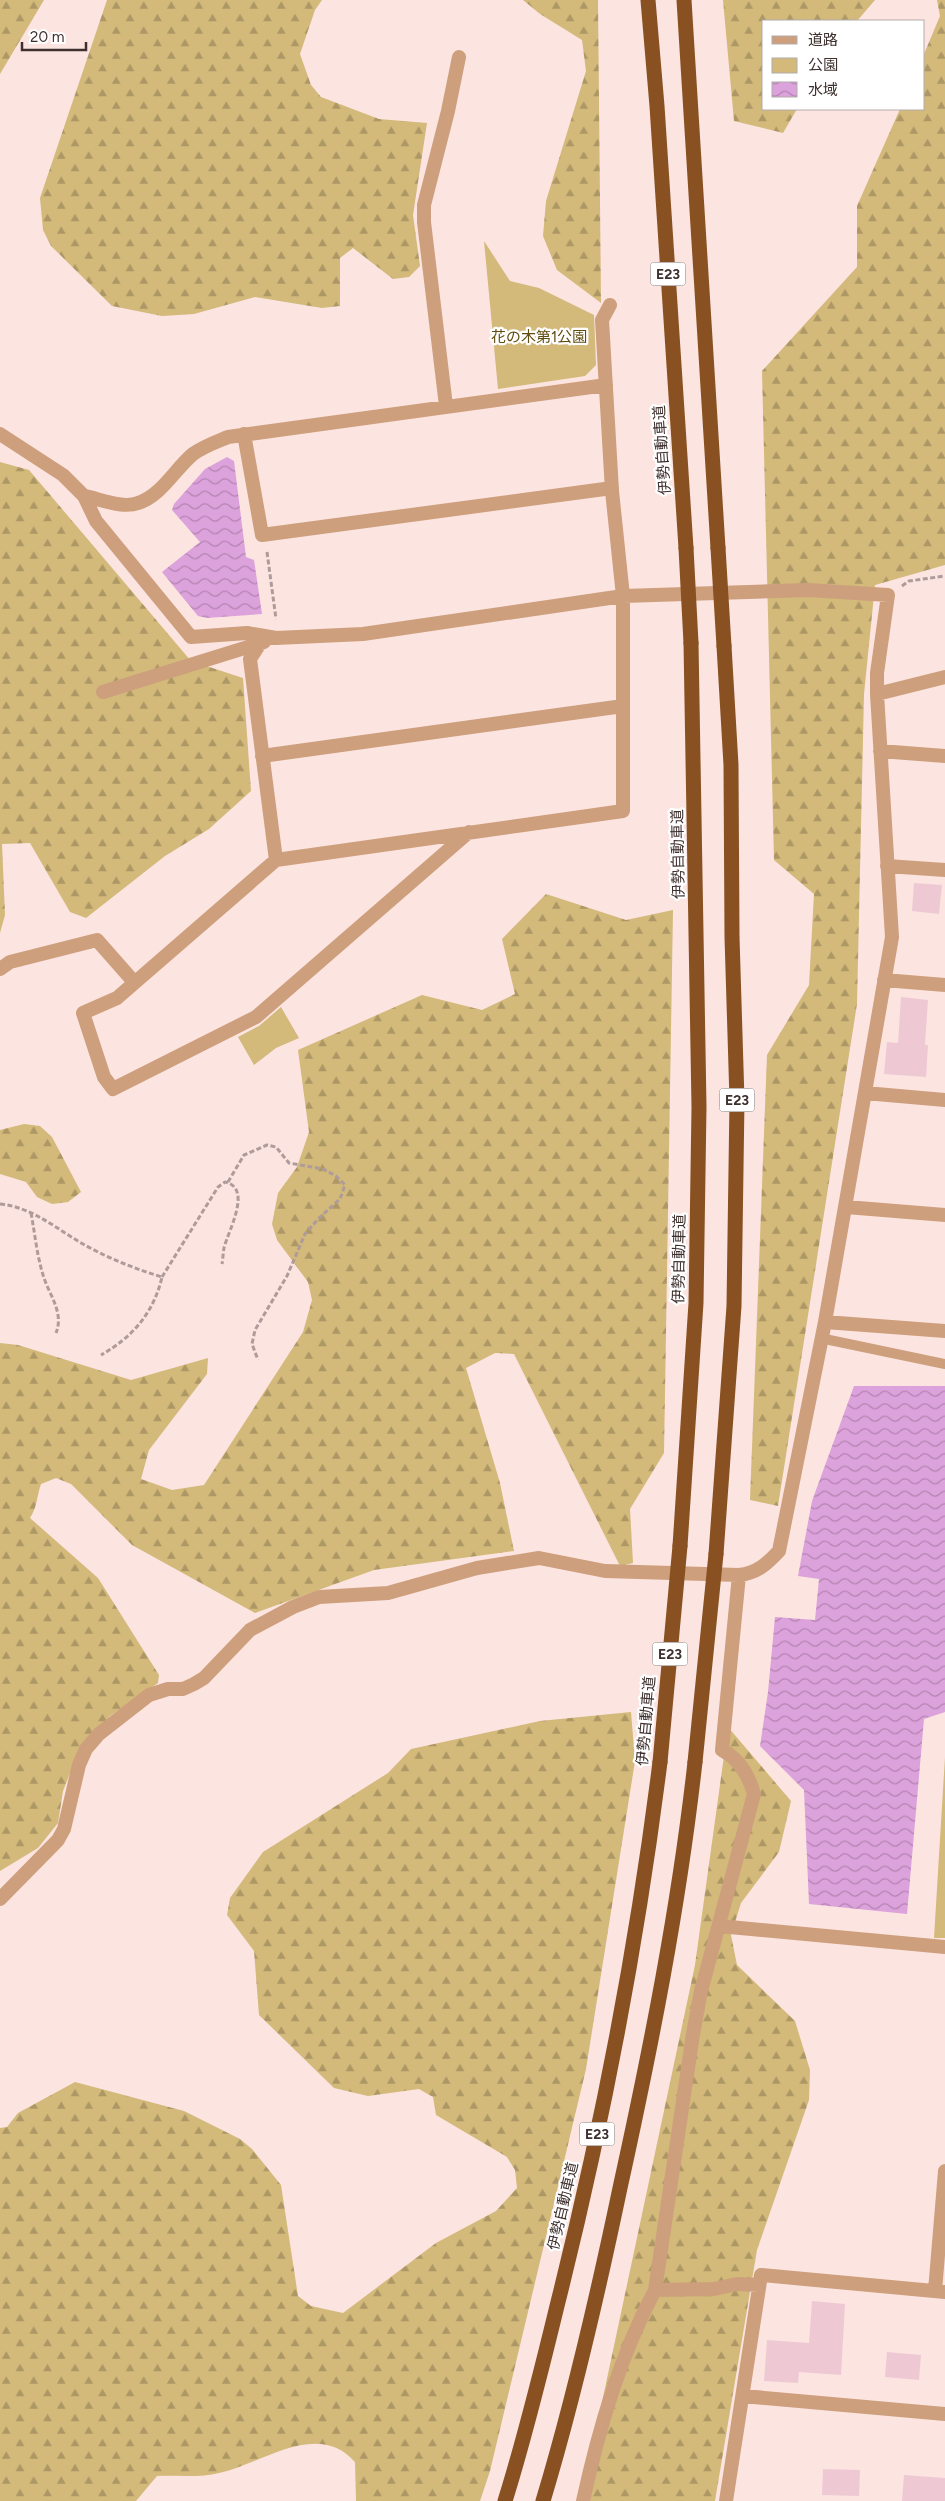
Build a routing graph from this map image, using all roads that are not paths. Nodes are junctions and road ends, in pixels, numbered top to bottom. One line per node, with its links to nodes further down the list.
1 (648, 0): 48 (highway, 伊勢自動車道 / E23, bridge)
2 (684, 0): 49 (highway, E23, bridge)
3 (459, 57): 6 (street)
4 (610, 305): 5 (street)
5 (606, 385): 6 (street); 9 (street)
6 (446, 406): 8 (street)
7 (0, 434): 10 (street)
8 (244, 434): 9 (street); 10 (street)
9 (612, 488): 11 (street)
10 (84, 496): 12 (street)
11 (623, 596): 12 (street); 16 (street); 17 (street)
12 (276, 638): 13 (street)
13 (262, 642): 15 (street); 19 (street)
14 (945, 677): 16 (street)
15 (103, 692)
16 (877, 694): 18 (street)
17 (623, 706): 19 (street); 21 (street)
18 (880, 750): 20 (street); 23 (street)
19 (262, 756): 22 (street)
20 (945, 756)
21 (469, 832): 22 (street); 27 (street)
22 (276, 860): 27 (street)
23 (887, 866): 24 (street); 26 (street)
24 (945, 870)
25 (0, 970): 27 (street)
26 (884, 980): 28 (street); 29 (street)
27 (134, 982)
28 (945, 985)
29 (865, 1094): 30 (street); 31 (street)
30 (945, 1100)
31 (846, 1207): 32 (street); 33 (street)
32 (945, 1215)
33 (825, 1322): 34 (street); 35 (street)
34 (945, 1331)
35 (820, 1338): 36 (lane); 37 (street)
36 (945, 1364)
37 (739, 1575): 38 (street); 39 (street)
38 (0, 1899)
39 (719, 1926): 40 (street); 44 (street)
40 (945, 1947)
41 (945, 2172): 42 (street)
42 (945, 2176): 45 (street)
43 (759, 2285): 44 (street); 45 (street); 46 (street)
44 (654, 2290): 50 (street)
45 (940, 2291)
46 (743, 2396): 47 (street); 51 (street)
47 (945, 2414)
48 (505, 2501)
49 (543, 2501)
50 (583, 2501)
51 (726, 2501)

